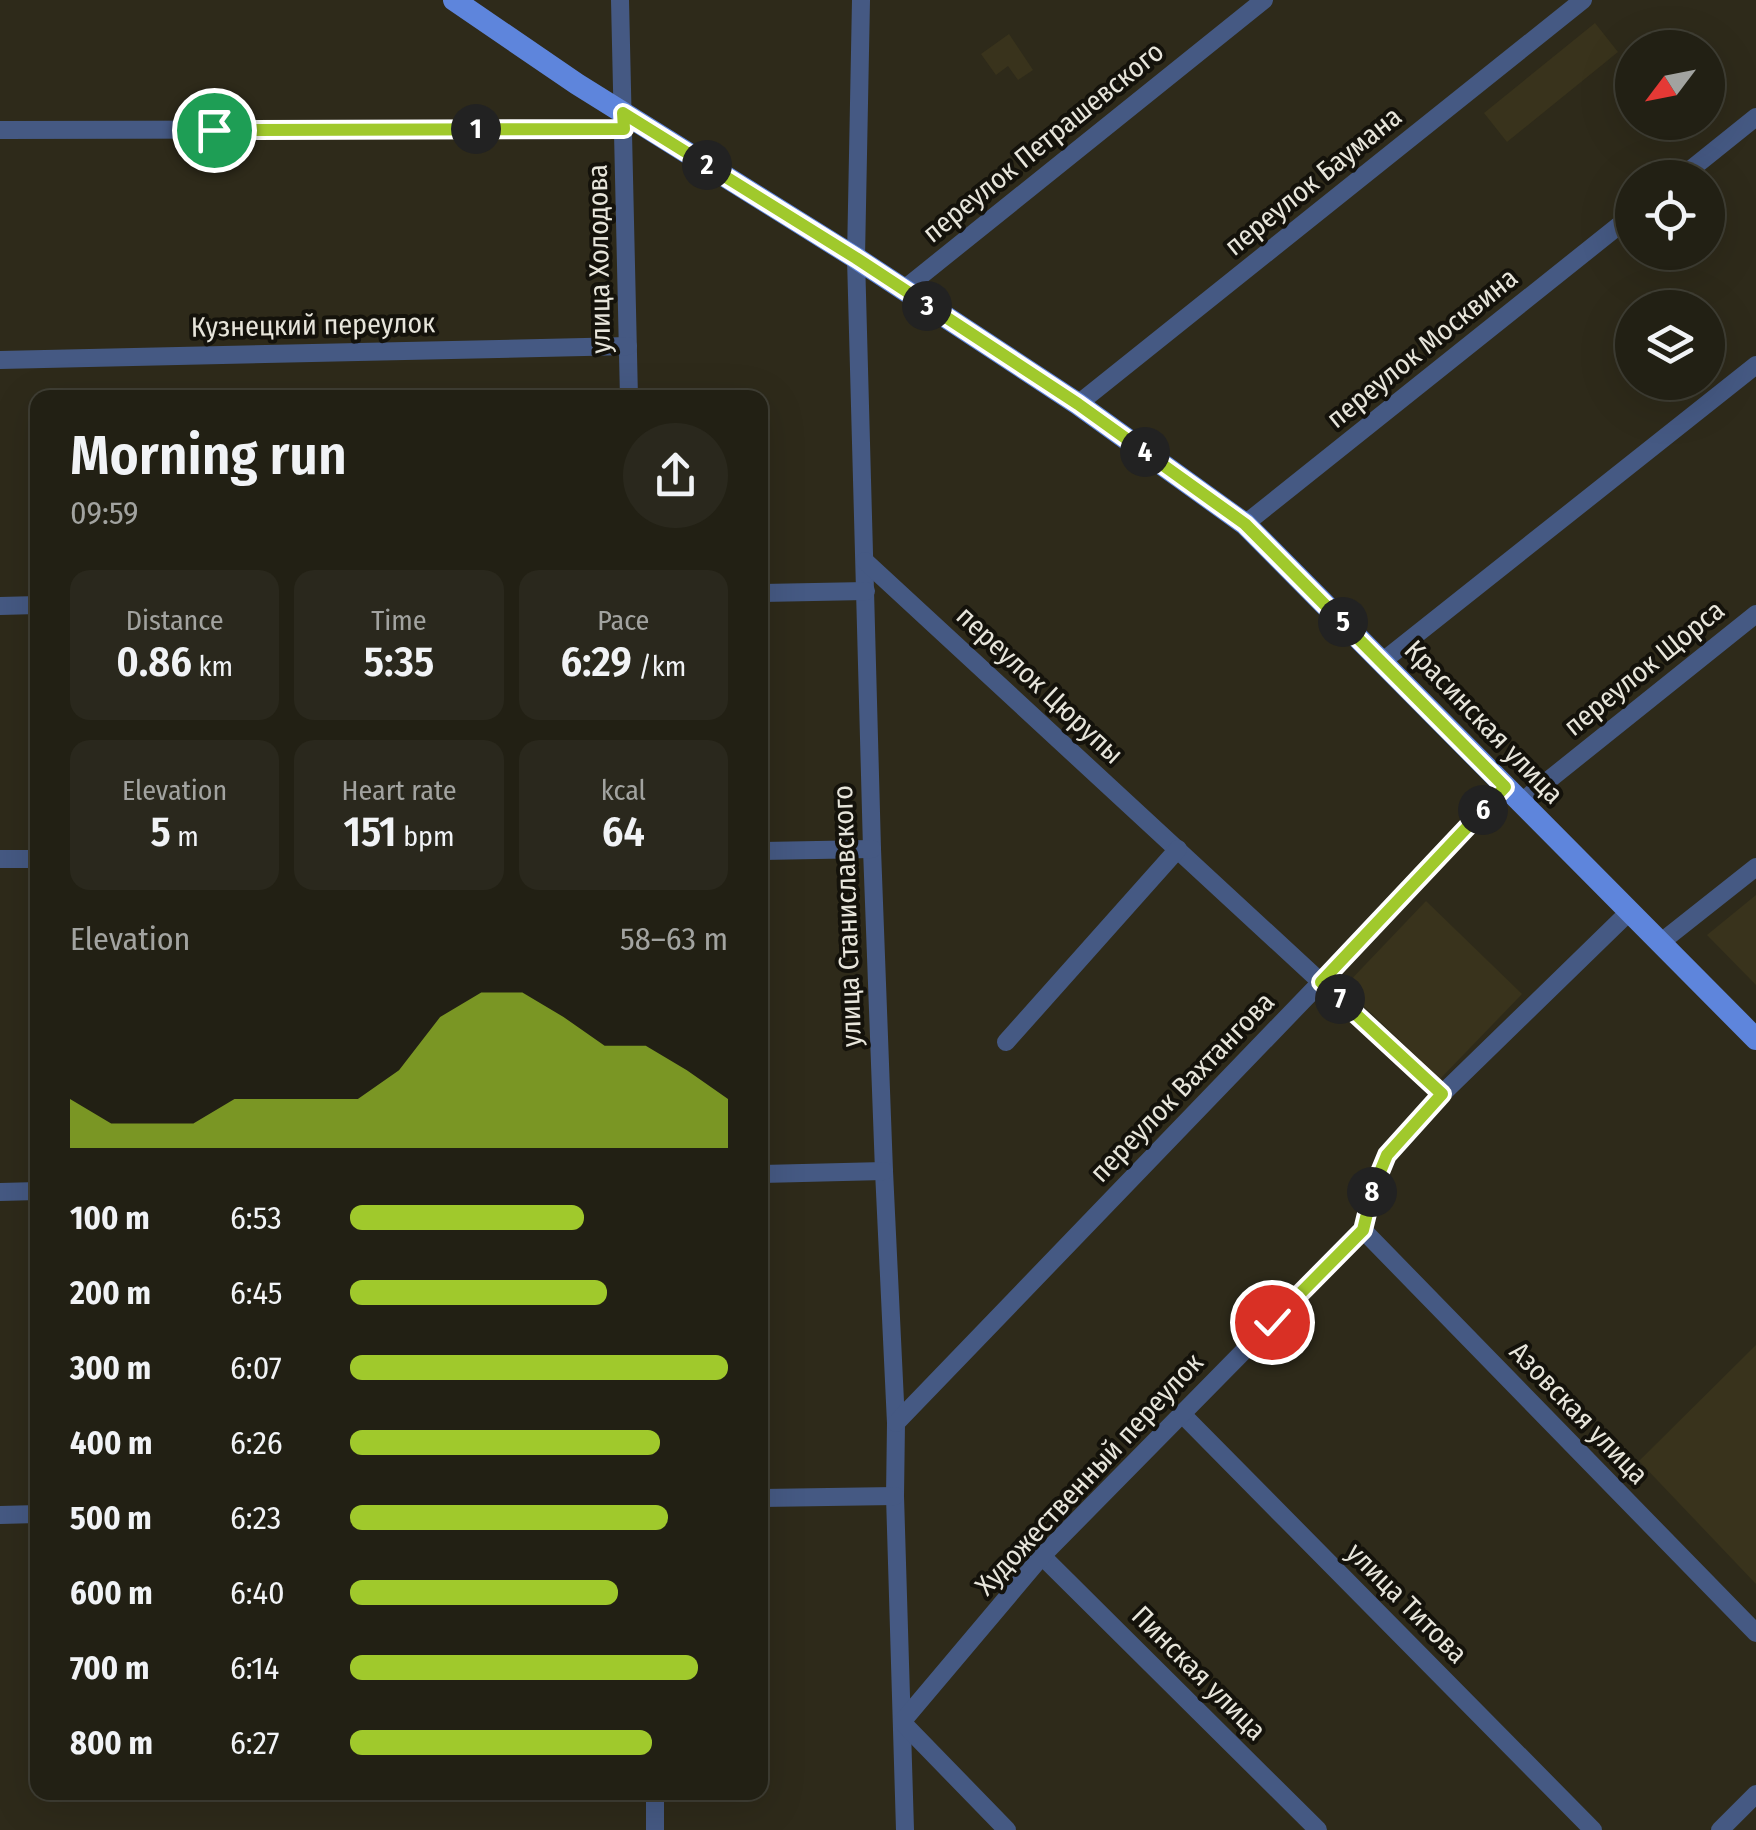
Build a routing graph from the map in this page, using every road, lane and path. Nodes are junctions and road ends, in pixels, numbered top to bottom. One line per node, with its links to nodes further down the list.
1 (454, 0): 7 (main road, Красинская улица)
2 (620, 0): 7 (street, улица Холодова)
3 (861, 0): 11 (street, улица Станиславского)
4 (1264, 0): 12 (street, переулок Петрашевского)
5 (1583, 0): 17 (street, переулок Баумана)
6 (1756, 116): 9 (street)
7 (624, 121): 8 (street); 11 (main road, Красинская улица); 13 (street, улица Холодова)
8 (0, 130)
9 (1702, 160)
10 (1615, 229): 18 (street, переулок Москвина)
11 (856, 258): 12 (main road, Красинская улица); 19 (street, улица Станиславского)
12 (903, 290): 17 (main road, Красинская улица)
13 (628, 346): 14 (street, Кузнецкий переулок); 16 (street, улица Холодова)
14 (0, 360)
15 (1756, 366): 25 (street)
16 (629, 390)
17 (1078, 404): 18 (main road, Красинская улица)
18 (1245, 524): 25 (main road, Красинская улица)
19 (865, 561): 20 (street, улица Станиславского); 29 (street, переулок Цюрупы)
20 (866, 591): 21 (street); 28 (street, улица Станиславского)
21 (768, 592)
22 (30, 605): 23 (street)
23 (0, 606)
24 (1756, 614): 26 (street, переулок Щорса)
25 (1383, 661): 26 (main road, Красинская улица)
26 (1512, 795): 33 (main road, Красинская улица); 35 (street, переулок Вахтангова)
27 (768, 850): 28 (street)
28 (872, 850): 39 (street, улица Станиславского)
29 (1178, 850): 35 (street, переулок Цюрупы); 37 (street)
30 (0, 859): 31 (street)
31 (30, 859)
32 (1756, 867): 34 (street)
33 (1630, 912): 34 (main road, Красинская улица); 38 (street, Художественный переулок)
34 (1660, 943): 36 (main road, Красинская улица)
35 (1321, 982): 38 (street, переулок Цюрупы); 45 (street, переулок Вахтангова)
36 (1756, 1040)
37 (1006, 1042)
38 (1442, 1094): 43 (street, Художественный переулок)
39 (884, 1171): 40 (street); 45 (street, улица Станиславского)
40 (768, 1174)
41 (30, 1191): 42 (street)
42 (0, 1192)
43 (1363, 1230): 44 (street, Художественный переулок); 51 (street, Азовская улица)
44 (1182, 1414): 50 (street, Художественный переулок); 59 (street, улица Титова)
45 (896, 1423): 46 (street, улица Станиславского)
46 (895, 1496): 47 (street); 52 (street, улица Станиславского)
47 (768, 1498)
48 (30, 1514): 49 (street)
49 (0, 1515)
50 (1042, 1556): 52 (street, Художественный переулок); 58 (street, Пинская улица)
51 (1756, 1633)
52 (902, 1722): 56 (street, улица Станиславского); 57 (street)
53 (1756, 1794): 60 (street)
54 (655, 1800): 55 (street)
55 (656, 1830)
56 (905, 1830)
57 (1006, 1830)
58 (1318, 1830)
59 (1593, 1830)
60 (1720, 1830)

